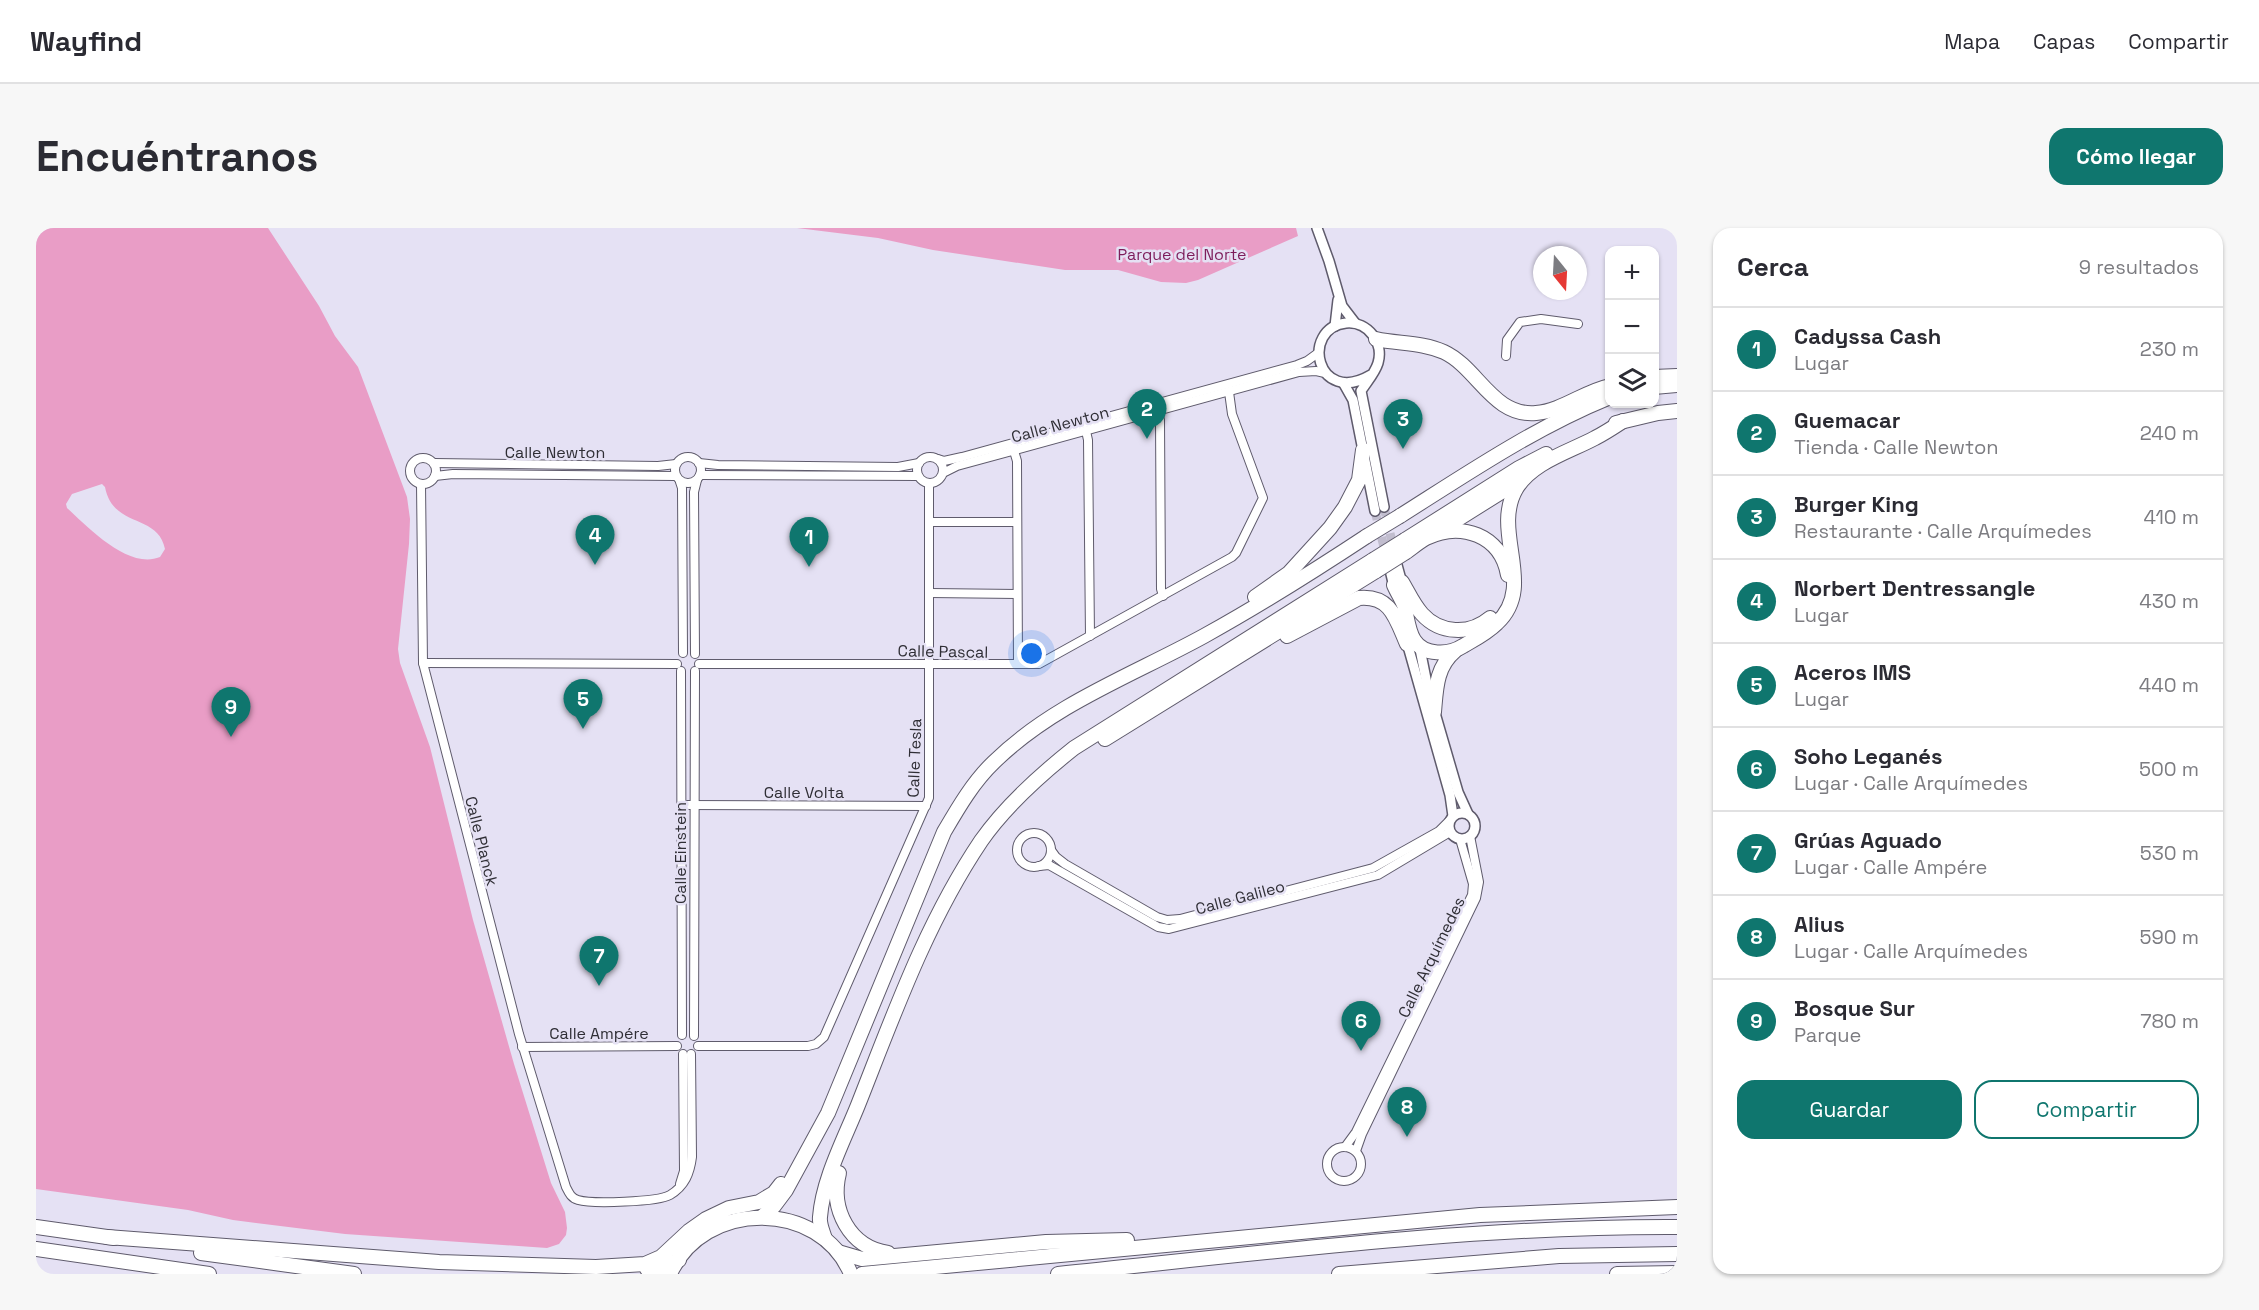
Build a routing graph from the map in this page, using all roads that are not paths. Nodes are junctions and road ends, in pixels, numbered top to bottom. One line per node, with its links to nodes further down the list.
1 (1317, 228): 2 (street)
2 (1338, 294): 3 (street); 5 (street)
3 (1355, 323): 5 (street); 6 (street)
4 (1578, 324): 8 (street)
5 (1335, 326): 7 (street)
6 (1376, 339): 10 (street); 16 (highway)
7 (1318, 353): 9 (street); 25 (street, Calle Newton)
8 (1506, 356)
9 (1325, 373): 13 (street); 17 (street, Calle Newton)
10 (1371, 375): 13 (street); 23 (street)
11 (1677, 376): 12 (highway)
12 (1659, 377)
13 (1344, 384): 23 (street)
14 (1677, 385): 15 (highway)
15 (1659, 387)
16 (1605, 388)
17 (1229, 392): 19 (street, Calle Newton); 46 (street, Calle Pascal)
18 (1605, 399): 48 (highway, bridge)
19 (1158, 411): 22 (street, Calle Newton); 46 (street)
20 (1677, 411): 21 (highway)
21 (1623, 421): 31 (highway); 41 (highway)
22 (1086, 431): 24 (street, Calle Newton); 47 (street)
23 (1363, 450): 48 (highway)
24 (1014, 451): 30 (street, Calle Newton); 39 (street)
25 (938, 459): 28 (street); 30 (street)
26 (434, 463): 29 (street, Calle Newton); 32 (street); 36 (street)
27 (699, 463): 28 (street); 29 (street); 34 (street)
28 (919, 463): 33 (street)
29 (676, 464): 35 (street)
30 (943, 473): 37 (street)
31 (1529, 474): 40 (highway); 50 (highway)
32 (435, 476): 35 (street, Calle Newton); 36 (street)
33 (918, 476): 34 (street); 37 (street)
34 (698, 478): 35 (street); 52 (street)
35 (678, 479): 51 (street)
36 (422, 484): 54 (street, Calle Planck)
37 (929, 484): 38 (street, Calle Tesla)
38 (929, 522): 39 (street); 44 (street, Calle Tesla)
39 (1017, 522): 45 (street)
40 (1427, 538): 41 (highway); 43 (highway)
41 (1405, 546): 42 (highway, bridge)
42 (1384, 566): 43 (street); 53 (highway); 70 (highway)
43 (1398, 583): 49 (highway)
44 (930, 593): 45 (street); 55 (street, Calle Tesla)
45 (1017, 594): 56 (street)
46 (1163, 596): 47 (street, Calle Pascal)
47 (1090, 636): 56 (street, Calle Pascal)
48 (1204, 636): 79 (highway)
49 (1414, 645): 50 (highway); 53 (highway); 59 (street); 64 (street)
50 (1455, 651): 59 (highway)
51 (683, 653): 52 (street); 57 (street)
52 (695, 654): 58 (street)
53 (1236, 658): 70 (highway)
54 (423, 663): 57 (street); 75 (street, Calle Planck)
55 (930, 664): 56 (street, Calle Pascal); 58 (street, Calle Pascal); 62 (street, Calle Tesla)
56 (1018, 664)
57 (679, 668): 58 (street); 60 (street, Calle Einstein)
58 (697, 668): 61 (street, Calle Einstein)
59 (1434, 712): 63 (street)
60 (682, 805): 61 (street, Calle Volta); 71 (street, Calle Einstein)
61 (694, 806): 62 (street, Calle Volta); 72 (street, Calle Einstein)
62 (926, 806): 74 (street, Calle Tesla)
63 (1468, 814): 64 (street); 66 (street)
64 (1451, 818): 65 (street); 68 (street, Calle Galileo)
65 (1450, 832): 67 (street); 69 (street, Calle Galileo)
66 (1470, 836): 67 (street); 80 (street, Calle Arquímedes)
67 (1460, 839): 78 (street, Calle Arquímedes)
68 (1051, 850): 69 (street); 69 (street)
69 (1039, 866)
70 (950, 893): 77 (highway)
71 (682, 1035): 72 (street); 73 (street)
72 (694, 1036): 74 (street)
73 (677, 1046): 75 (street, Calle Ampére); 76 (street)
74 (698, 1046): 76 (street)
75 (522, 1047): 76 (street, Calle Planck)
76 (687, 1054)
77 (847, 1133): 87 (highway); 91 (highway)
78 (1345, 1146): 80 (street); 80 (street, Calle Arquímedes)
79 (806, 1151): 82 (highway); 92 (highway)
80 (1356, 1152)
81 (1677, 1207): 85 (highway)
82 (762, 1217): 87 (highway); 93 (highway)
83 (36, 1227): 86 (highway)
84 (1677, 1227): 99 (highway)
85 (1255, 1235): 91 (highway); 98 (highway)
86 (107, 1237): 92 (highway); 97 (highway)
87 (825, 1239): 89 (highway)
88 (36, 1249): 96 (highway)
89 (838, 1252): 91 (highway); 94 (highway)
90 (1677, 1254): 100 (highway)
91 (896, 1256)
92 (596, 1267): 93 (highway)
93 (674, 1268)
94 (849, 1270)
95 (1677, 1273): 101 (highway)
96 (209, 1274)
97 (354, 1274)
98 (862, 1274)
99 (1058, 1274)
100 (1339, 1274)
101 (1617, 1274)

